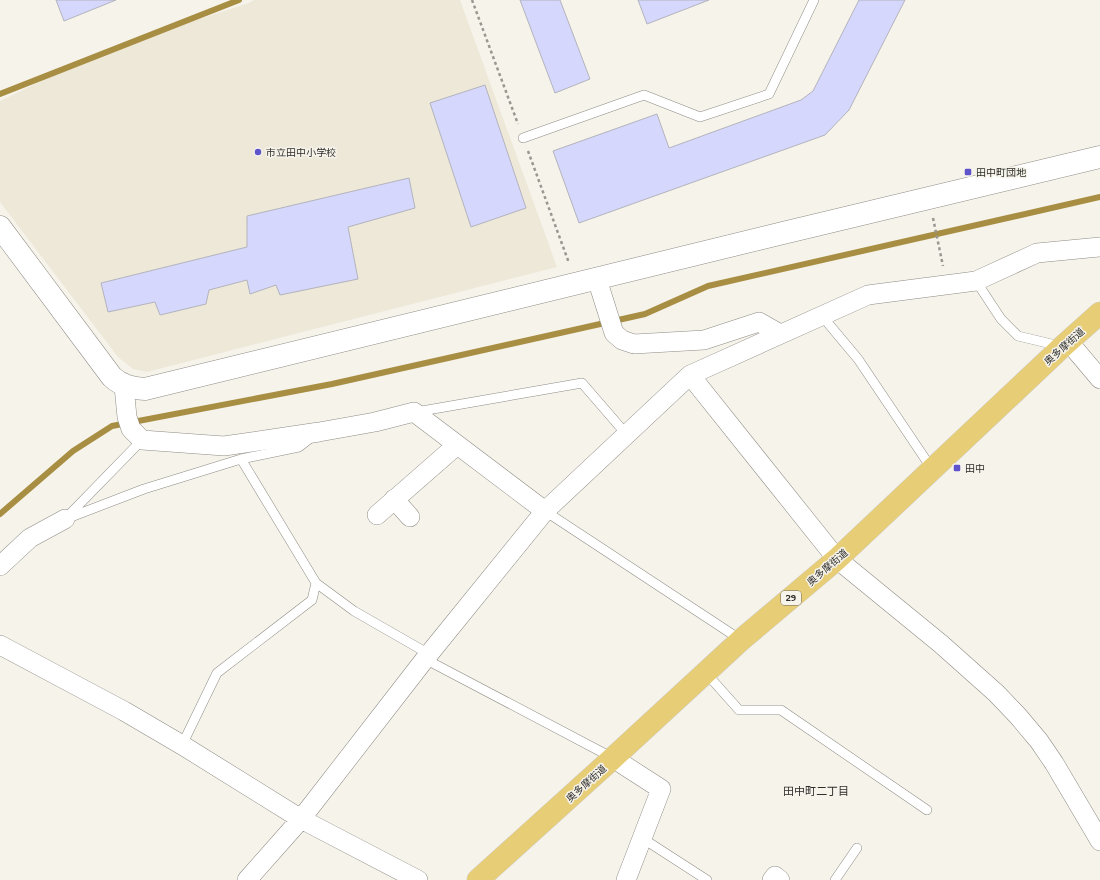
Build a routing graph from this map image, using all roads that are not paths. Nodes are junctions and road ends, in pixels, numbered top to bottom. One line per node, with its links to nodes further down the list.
1 (814, 0): 2 (lane)
2 (523, 138)
3 (1100, 157): 6 (street)
4 (0, 227): 14 (street)
5 (1100, 247): 7 (street)
6 (597, 279): 10 (street); 14 (street)
7 (976, 281): 9 (street); 11 (lane)
8 (1100, 313): 11 (main road, 奥多摩街道 / 29)
9 (822, 316): 10 (street); 21 (lane)
10 (780, 334): 12 (street)
11 (1065, 344): 13 (street); 21 (main road, 奥多摩街道 / 29)
12 (690, 375): 18 (street); 27 (street)
13 (1100, 379)
14 (124, 386): 16 (street)
15 (414, 412): 17 (street); 18 (lane); 19 (street)
16 (133, 429): 17 (street); 26 (lane)
17 (320, 432): 20 (lane)
18 (627, 435): 23 (street)
19 (457, 445): 22 (street); 23 (street)
20 (241, 459): 26 (lane); 29 (lane)
21 (932, 469): 27 (main road, 奥多摩街道 / 29)
22 (394, 500): 24 (street); 25 (street)
23 (546, 511): 30 (lane); 32 (street)
24 (377, 515)
25 (410, 517)
26 (61, 521): 28 (street)
27 (837, 559): 30 (main road, 奥多摩街道 / 29); 39 (street)
28 (0, 566)
29 (316, 583): 32 (lane); 34 (lane)
30 (741, 640): 33 (main road, 奥多摩街道 / 29)
31 (0, 645): 34 (street)
32 (427, 656): 35 (lane); 37 (street)
33 (706, 673): 35 (main road, 奥多摩街道 / 29); 36 (lane)
34 (182, 745): 37 (street)
35 (613, 758): 38 (street); 43 (main road, 奥多摩街道 / 29)
36 (927, 810)
37 (301, 819): 41 (street); 42 (street)
38 (642, 838): 44 (street); 45 (lane)
39 (1100, 841)
40 (856, 848): 48 (lane)
41 (247, 880)
42 (418, 880)
43 (478, 880)
44 (626, 880)
45 (707, 880)
46 (772, 880): 47 (street)
47 (780, 880)
48 (836, 880)

